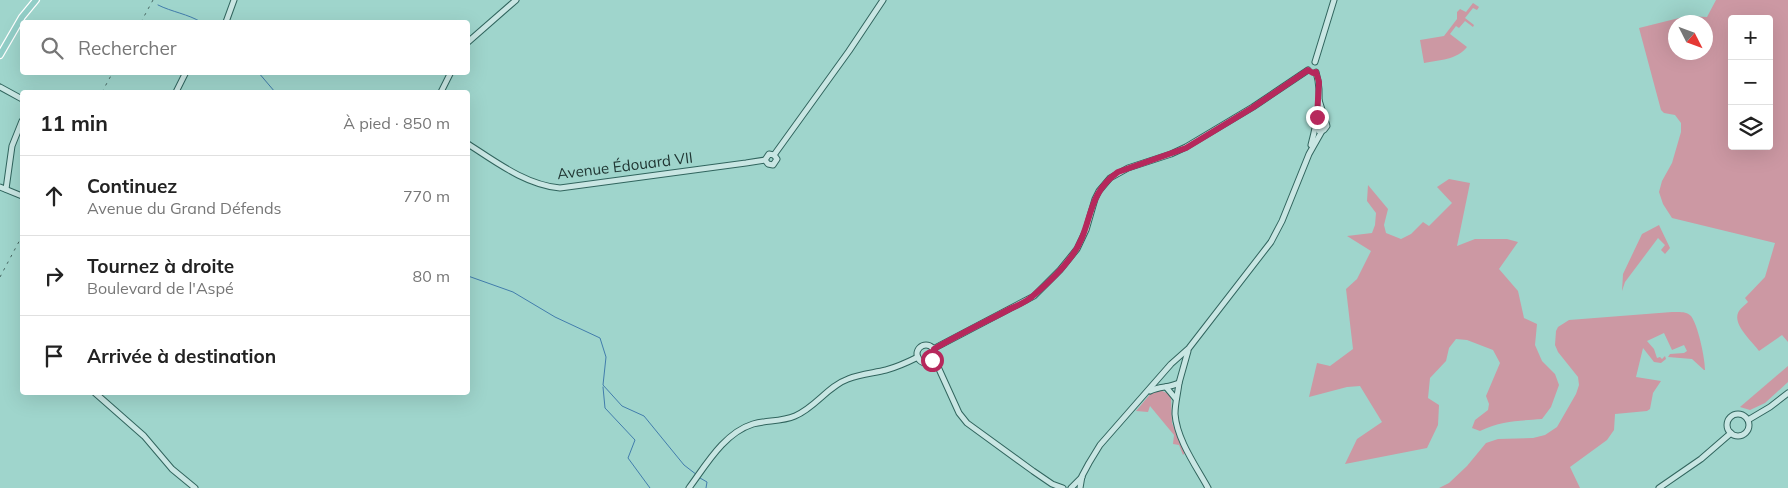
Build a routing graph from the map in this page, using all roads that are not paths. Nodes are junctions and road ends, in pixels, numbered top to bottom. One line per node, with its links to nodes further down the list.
1 (36, 0): 8 (main road)
2 (234, 0): 6 (street)
3 (516, 0): 7 (street)
4 (883, 0): 25 (street, Avenue Édouard VII)
5 (1334, 0): 9 (street)
6 (227, 20)
7 (470, 40)
8 (0, 55)
9 (1315, 62): 10 (street); 11 (street)
10 (1308, 70): 11 (street); 30 (street)
11 (1316, 72): 17 (street)
12 (184, 75): 15 (street)
13 (450, 75): 16 (street)
14 (0, 87): 18 (street)
15 (177, 90)
16 (442, 90)
17 (1319, 97): 19 (street); 20 (street)
18 (20, 98)
19 (1326, 122): 20 (street); 22 (street)
20 (1316, 125): 22 (street); 24 (street)
21 (20, 126): 27 (street)
22 (1322, 131): 24 (street)
23 (470, 145): 26 (street, Avenue Édouard VII)
24 (1309, 154): 29 (street)
25 (774, 155): 26 (street, Avenue Édouard VII); 26 (street, Avenue Édouard VII)
26 (765, 160)
27 (3, 188): 28 (street)
28 (20, 195)
29 (1189, 348): 33 (street); 34 (street)
30 (934, 349): 31 (street); 32 (street)
31 (918, 357): 32 (street); 47 (street)
32 (934, 358): 45 (street)
33 (1169, 367): 34 (street); 35 (street)
34 (1180, 373): 36 (street)
35 (1161, 376): 37 (street); 38 (street)
36 (1179, 383): 37 (street); 41 (street)
37 (1166, 387): 38 (street); 41 (street)
38 (1148, 392): 44 (street)
39 (1788, 393): 42 (street)
40 (97, 395): 46 (street)
41 (1176, 399): 51 (street)
42 (1748, 420): 43 (street); 43 (street)
43 (1731, 433): 52 (street)
44 (1082, 476): 49 (street); 50 (street)
45 (1053, 486): 48 (street)
46 (195, 488)
47 (689, 488)
48 (1063, 488)
49 (1071, 488)
50 (1080, 488)
51 (1208, 488)
52 (1659, 488)

